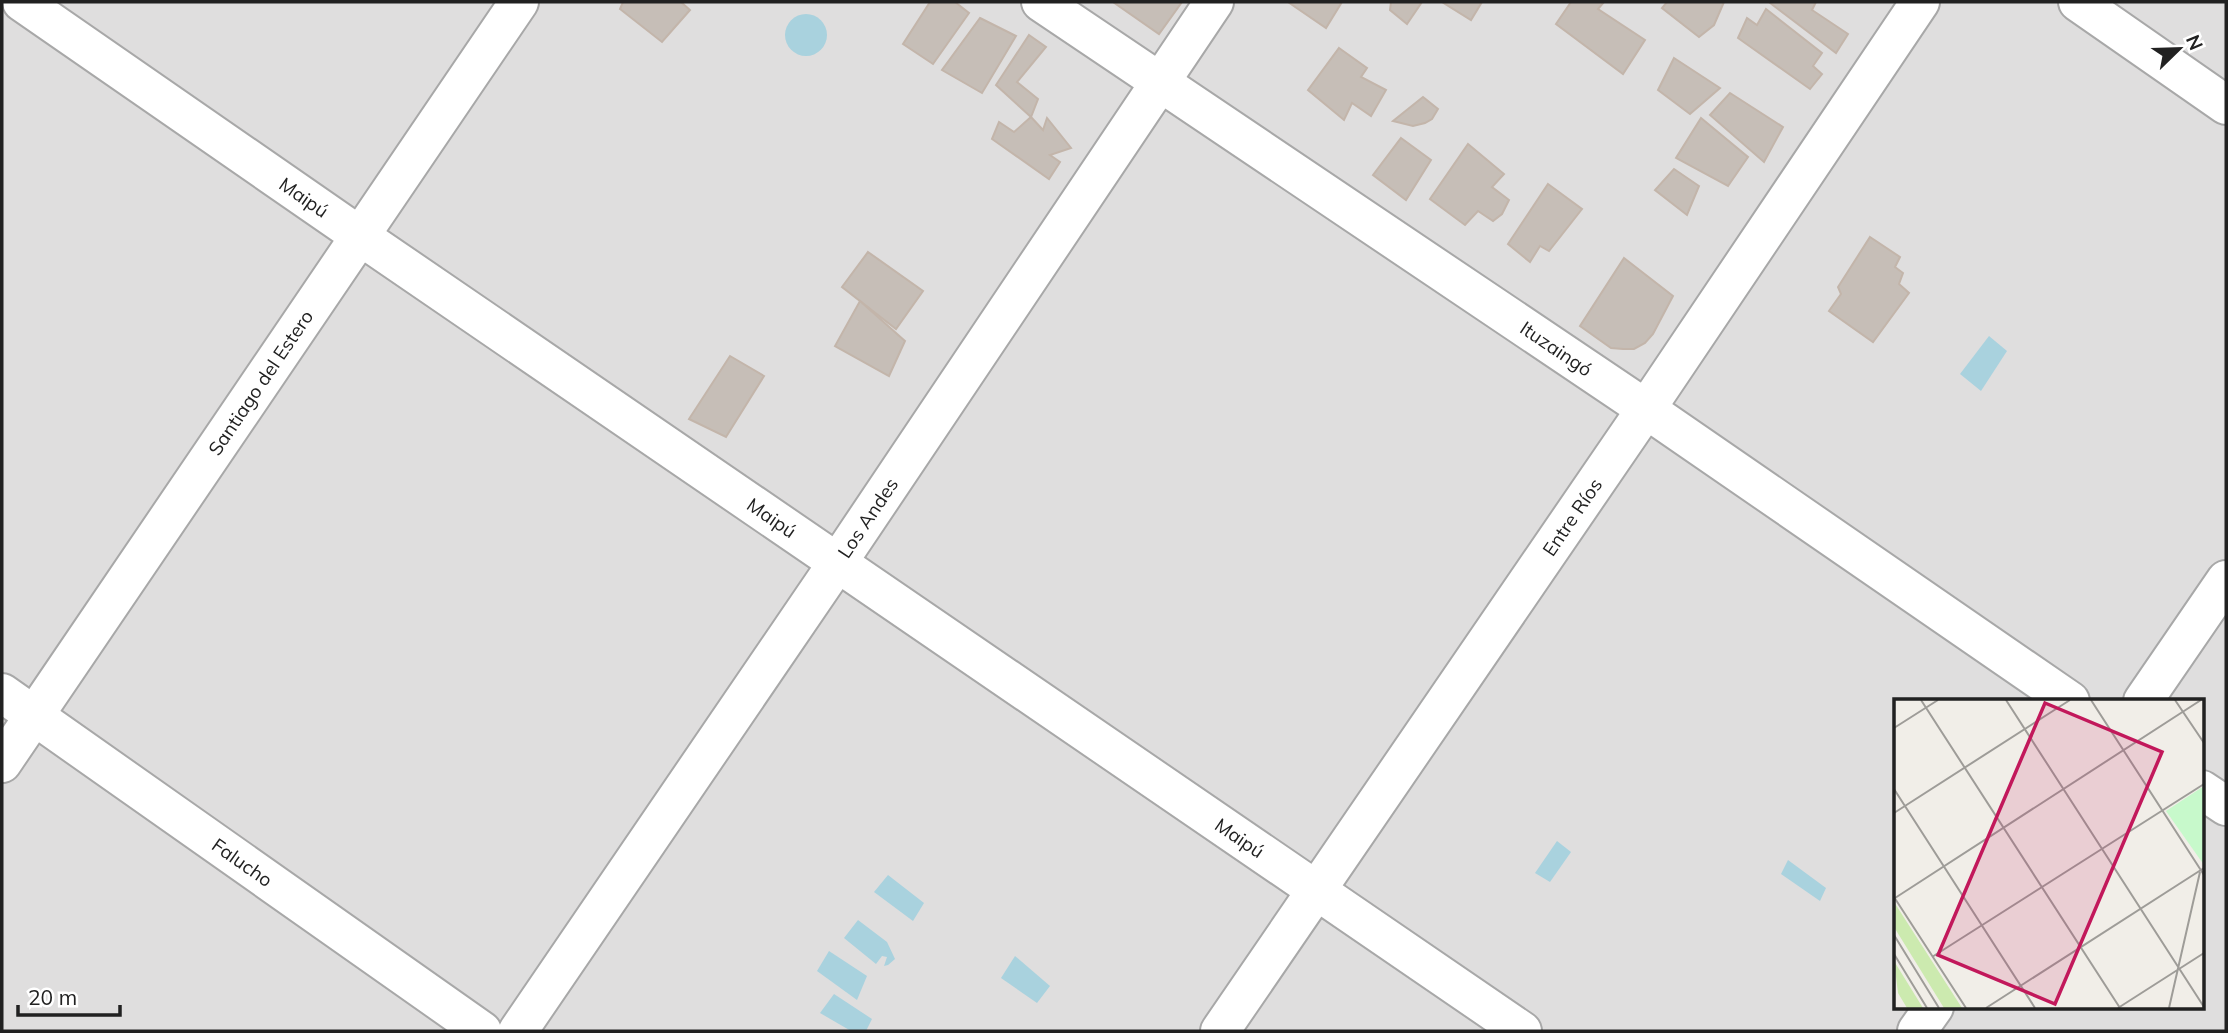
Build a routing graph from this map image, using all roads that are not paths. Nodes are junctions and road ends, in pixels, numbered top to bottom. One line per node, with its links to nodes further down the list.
1 (22, 2): 9 (street, Maipú)
2 (519, 2): 9 (street, Santiago del Estero)
3 (1041, 2): 7 (street, Ituzaingó)
4 (1214, 2): 7 (street, Los Andes)
5 (1920, 2): 10 (street, Entre Ríos)
6 (2078, 2): 8 (street)
7 (1159, 82): 10 (street, Ituzaingó); 11 (street, Los Andes)
8 (2226, 105)
9 (360, 236): 11 (street, Maipú); 16 (street, Santiago del Estero)
10 (1646, 409): 14 (street, Ituzaingó); 20 (street, Entre Ríos)
11 (838, 562): 20 (street, Maipú); 23 (street, Los Andes)
12 (2226, 580): 15 (street)
13 (2, 693): 16 (street, Falucho)
14 (2067, 699)
15 (2144, 699)
16 (35, 715): 17 (street, Santiago del Estero); 22 (street, Falucho)
17 (2, 763)
18 (2204, 791): 19 (street)
19 (2226, 806)
20 (1317, 890): 24 (street, Entre Ríos); 25 (street, Maipú)
21 (1933, 1009): 26 (street)
22 (482, 1031)
23 (517, 1031)
24 (1220, 1031)
25 (1522, 1031)
26 (1917, 1031)

